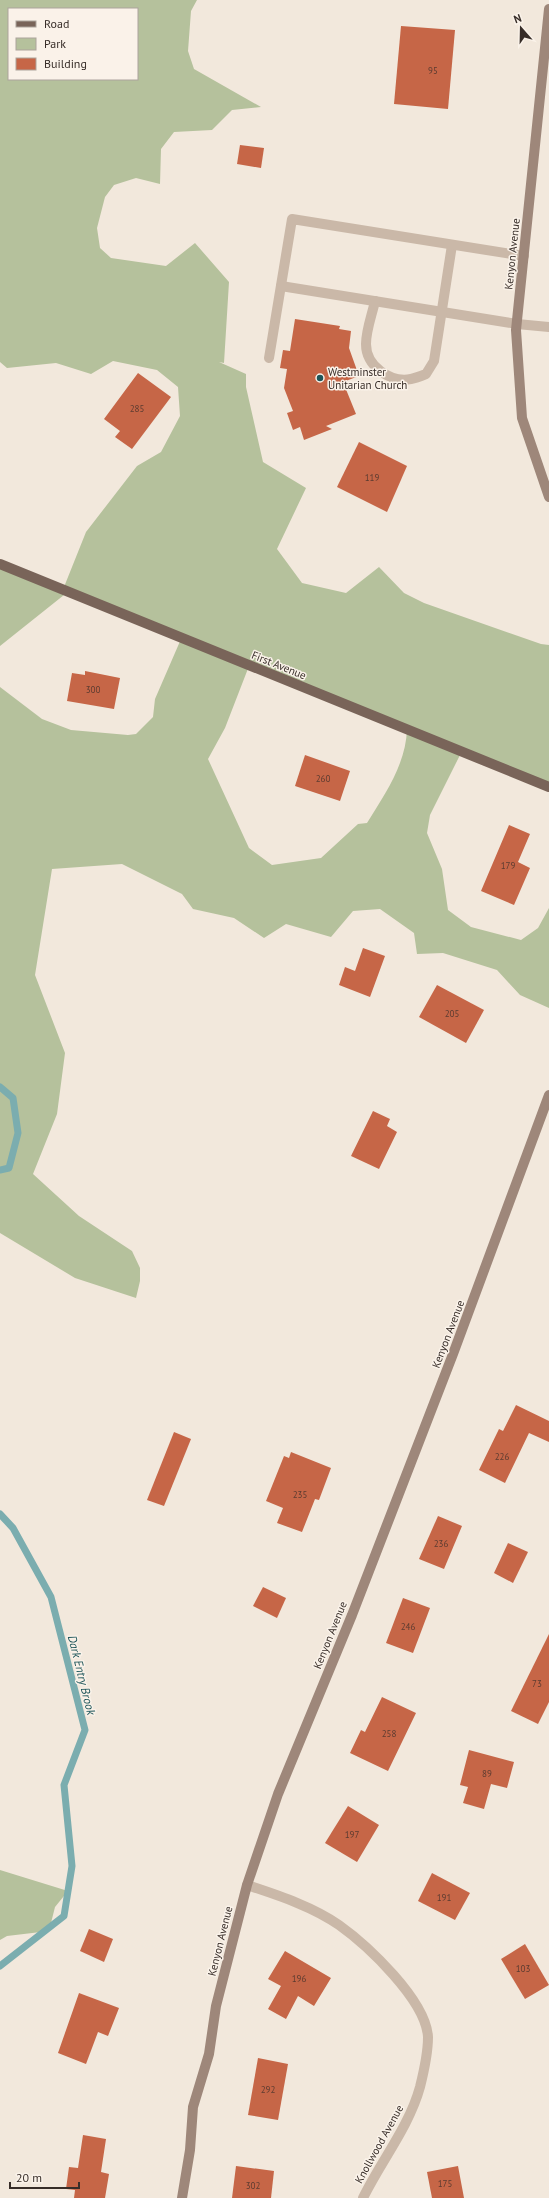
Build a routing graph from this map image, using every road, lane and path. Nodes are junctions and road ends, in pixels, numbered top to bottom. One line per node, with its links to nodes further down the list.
1 (549, 9): 3 (street, Kenyon Avenue)
2 (452, 244): 3 (street); 4 (street); 6 (street)
3 (524, 256): 7 (street, Kenyon Avenue)
4 (281, 286): 5 (street); 9 (street)
5 (375, 301): 6 (street); 6 (street)
6 (440, 312): 7 (street)
7 (517, 324): 8 (street); 10 (street, Kenyon Avenue)
8 (549, 327)
9 (269, 358)
10 (549, 497)
11 (0, 564): 12 (main road, First Avenue)
12 (549, 787)
13 (549, 1095): 14 (street, Kenyon Avenue)
14 (247, 1885): 15 (street, Kenyon Avenue); 16 (street, Knollwood Avenue)
15 (182, 2198)
16 (363, 2198)

